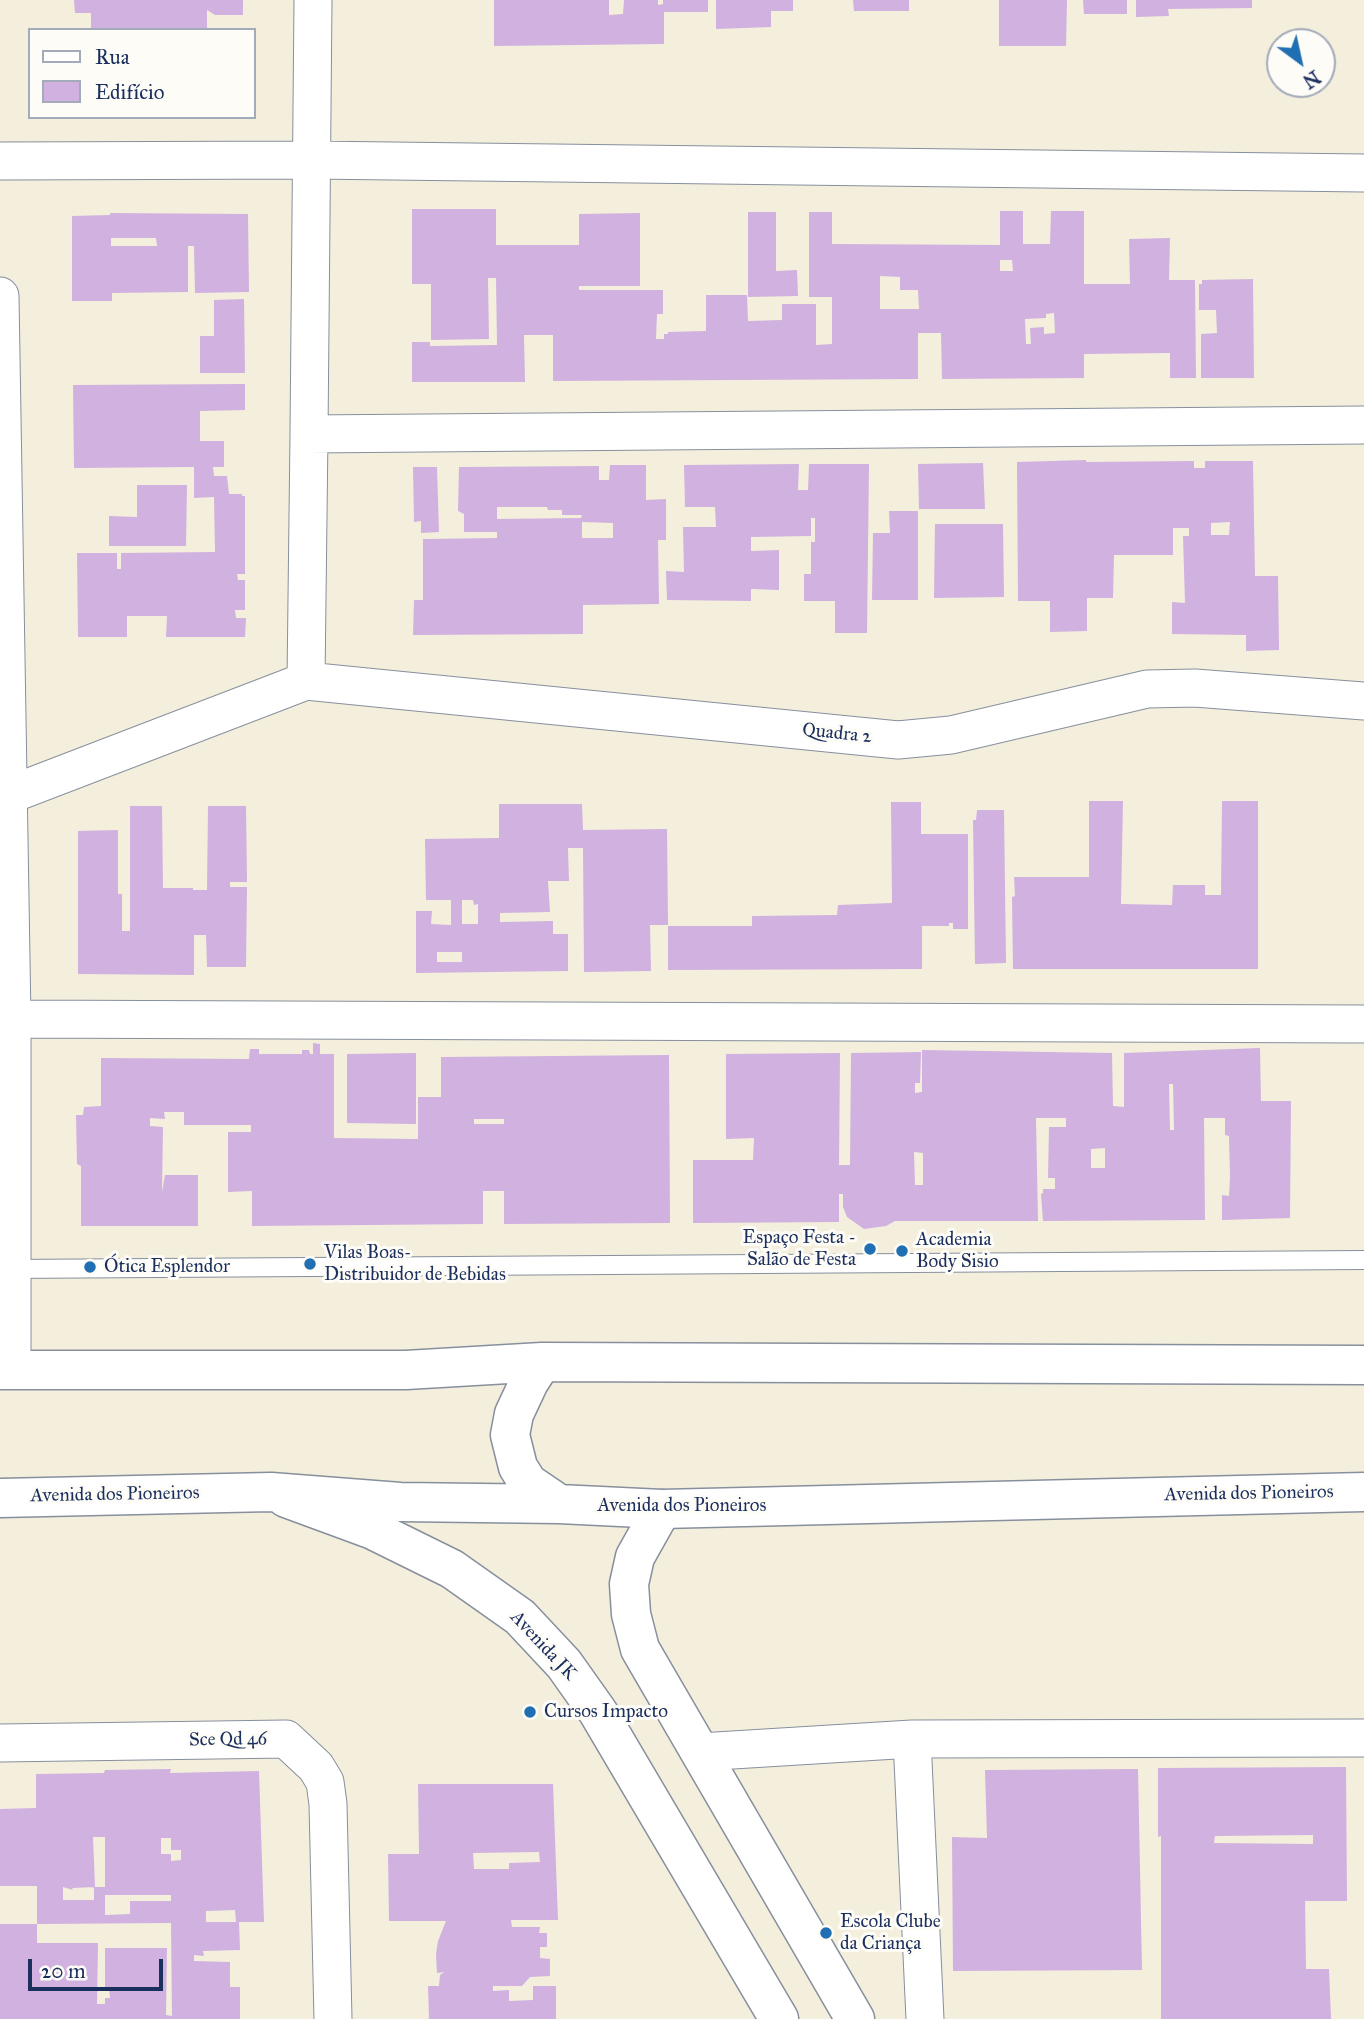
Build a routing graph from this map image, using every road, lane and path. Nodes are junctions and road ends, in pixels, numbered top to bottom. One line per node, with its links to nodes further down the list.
1 (313, 0): 2 (street)
2 (311, 160): 3 (street); 4 (street); 7 (street)
3 (0, 161)
4 (1364, 173)
5 (0, 296): 8 (street)
6 (1364, 425): 7 (street)
7 (309, 434): 9 (street)
8 (3, 569): 11 (street)
9 (306, 681): 10 (street, Quadra 2); 11 (street)
10 (1364, 701)
11 (9, 795): 12 (street)
12 (12, 1019): 13 (street); 15 (street)
13 (1364, 1024)
14 (1364, 1260): 15 (lane)
15 (6, 1269): 18 (street)
16 (542, 1362): 17 (main road); 18 (main road); 22 (main road)
17 (1364, 1364)
18 (6, 1370)
19 (271, 1492): 21 (main road, Avenida dos Pioneiros); 22 (main road, Avenida dos Pioneiros); 29 (main road, Avenida JK)
20 (1364, 1492): 23 (main road, Avenida dos Pioneiros)
21 (0, 1498)
22 (559, 1504): 23 (main road, Avenida dos Pioneiros)
23 (662, 1509): 27 (main road)
24 (1364, 1738): 25 (street)
25 (912, 1739): 27 (street); 31 (street)
26 (0, 1743): 28 (street, Sce Qd 46)
27 (700, 1752): 30 (main road)
28 (333, 2019)
29 (779, 2019)
30 (856, 2019)
31 (925, 2019)

